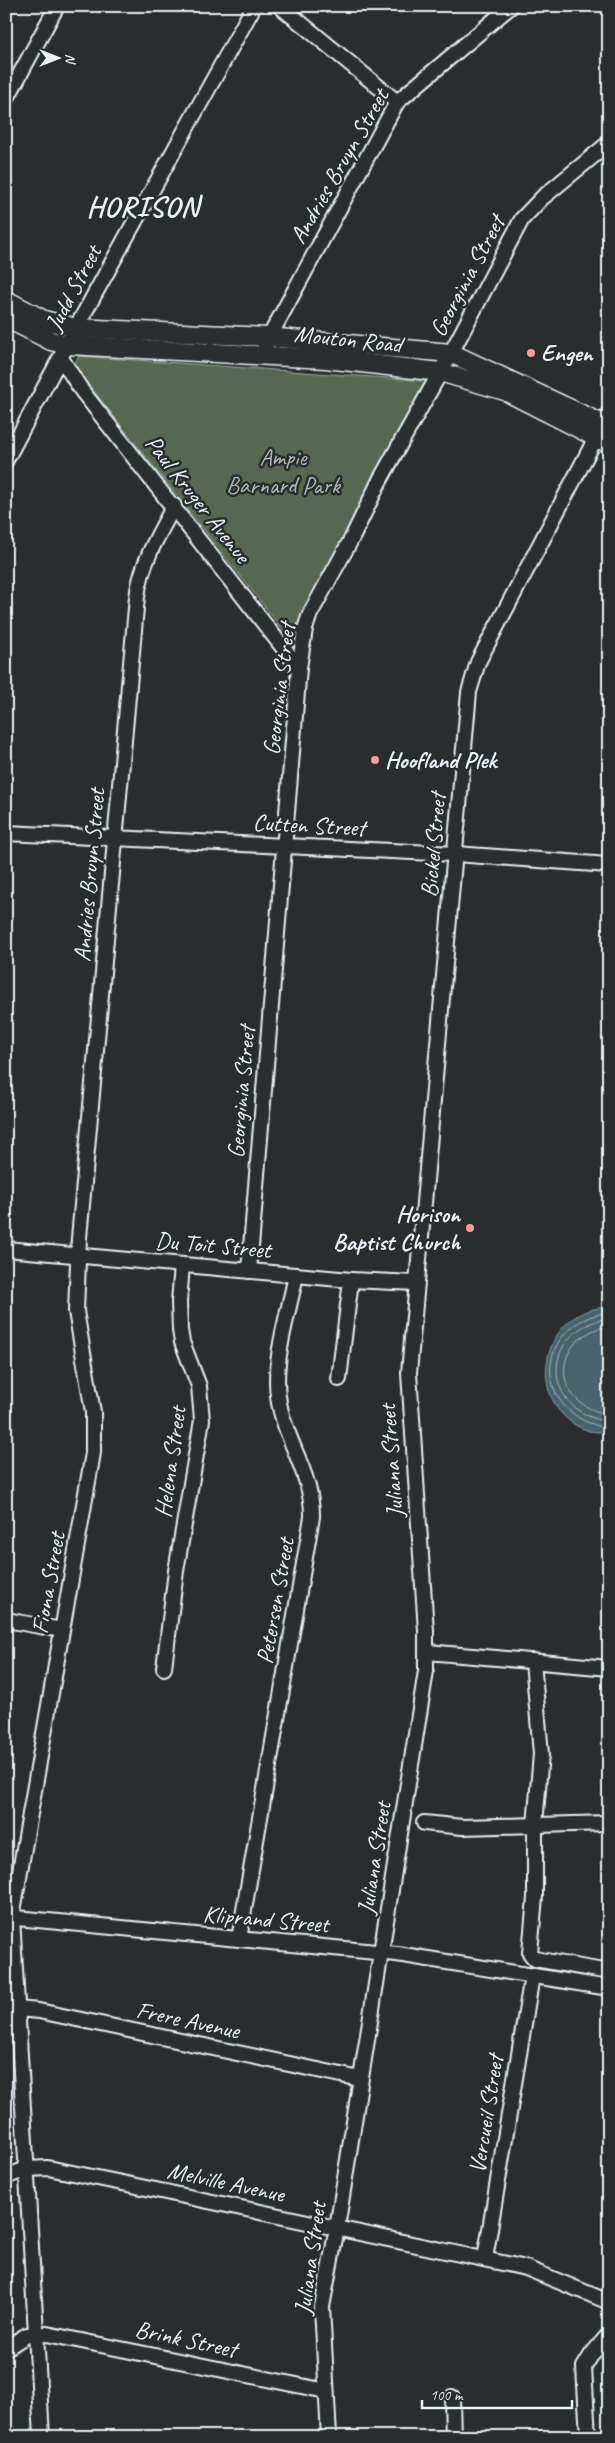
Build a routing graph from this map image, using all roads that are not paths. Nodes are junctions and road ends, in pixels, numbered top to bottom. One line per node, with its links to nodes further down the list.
1 (57, 6): 5 (street)
2 (254, 6): 10 (street, Judd Street)
3 (280, 6): 6 (street)
4 (511, 6): 6 (street, Andries Bruyn Street)
5 (6, 100)
6 (397, 102): 11 (street, Andries Bruyn Street)
7 (609, 143): 13 (street, Georginia Street)
8 (6, 300): 10 (main road)
9 (6, 318): 12 (main road)
10 (76, 328): 11 (main road, Mouton Road); 12 (street, Judd Street)
11 (267, 338): 13 (main road, Mouton Road); 14 (street, Andries Bruyn Street)
12 (65, 352): 14 (main road, Mouton Road); 17 (street, Judd Street); 18 (street, Paul Kruger Avenue)
13 (451, 353): 15 (street, Georginia Street); 16 (main road, Mouton Road)
14 (261, 355): 15 (main road, Mouton Road)
15 (440, 372): 16 (main road, Mouton Road); 19 (street, Georginia Street)
16 (605, 429): 23 (street, Bickel Street)
17 (6, 460)
18 (174, 506): 19 (street, Paul Kruger Avenue); 21 (street, Andries Bruyn Street)
19 (299, 668): 22 (street, Georginia Street)
20 (6, 833): 21 (street, Cutten Street)
21 (116, 838): 22 (street, Cutten Street); 26 (street, Andries Bruyn Street)
22 (286, 846): 23 (street, Cutten Street); 28 (street, Georginia Street)
23 (455, 854): 24 (street, Cutten Street); 31 (street, Bickel Street)
24 (609, 865)
25 (6, 1249): 26 (street, Du Toit Street)
26 (78, 1255): 27 (street, Du Toit Street); 34 (street, Fiona Street)
27 (182, 1265): 28 (street, Du Toit Street); 37 (street, Helena Street)
28 (249, 1271): 29 (street, Du Toit Street)
29 (296, 1275): 30 (street, Du Toit Street); 43 (street, Petersen Street)
30 (351, 1280): 31 (street, Du Toit Street); 32 (street)
31 (416, 1283): 35 (street, Juliana Street)
32 (338, 1379)
33 (6, 1620): 34 (street)
34 (62, 1630): 42 (street, Fiona Street)
35 (427, 1652): 36 (street); 44 (street, Juliana Street)
36 (534, 1661): 38 (street); 41 (street)
37 (164, 1668)
38 (609, 1668)
39 (424, 1823): 41 (street)
40 (609, 1823): 41 (street)
41 (535, 1825): 45 (street)
42 (9, 1917): 43 (street, Kliprand Street); 48 (street, Fiona Street)
43 (239, 1939): 44 (street, Kliprand Street)
44 (381, 1953): 46 (street, Kliprand Street); 49 (street, Juliana Street)
45 (609, 1972)
46 (532, 1976): 47 (street, Kliprand Street); 53 (street, Vercueil Street)
47 (609, 1988)
48 (12, 2009): 49 (street, Frere Avenue); 50 (street, Fiona Street)
49 (360, 2079): 52 (street, Juliana Street)
50 (26, 2169): 51 (street, Melville Avenue); 52 (street, Melville Avenue); 55 (street, Fiona Street)
51 (6, 2177)
52 (337, 2228): 53 (street, Melville Avenue); 58 (street, Juliana Street)
53 (485, 2259): 54 (street, Melville Avenue)
54 (609, 2302)
55 (37, 2333): 57 (street); 58 (street, Brink Street); 60 (street, Fiona Street)
56 (609, 2334): 63 (street)
57 (6, 2348)
58 (326, 2391): 61 (street, Juliana Street)
59 (452, 2397): 62 (street)
60 (42, 2437)
61 (329, 2437)
62 (453, 2437)
63 (588, 2437)

